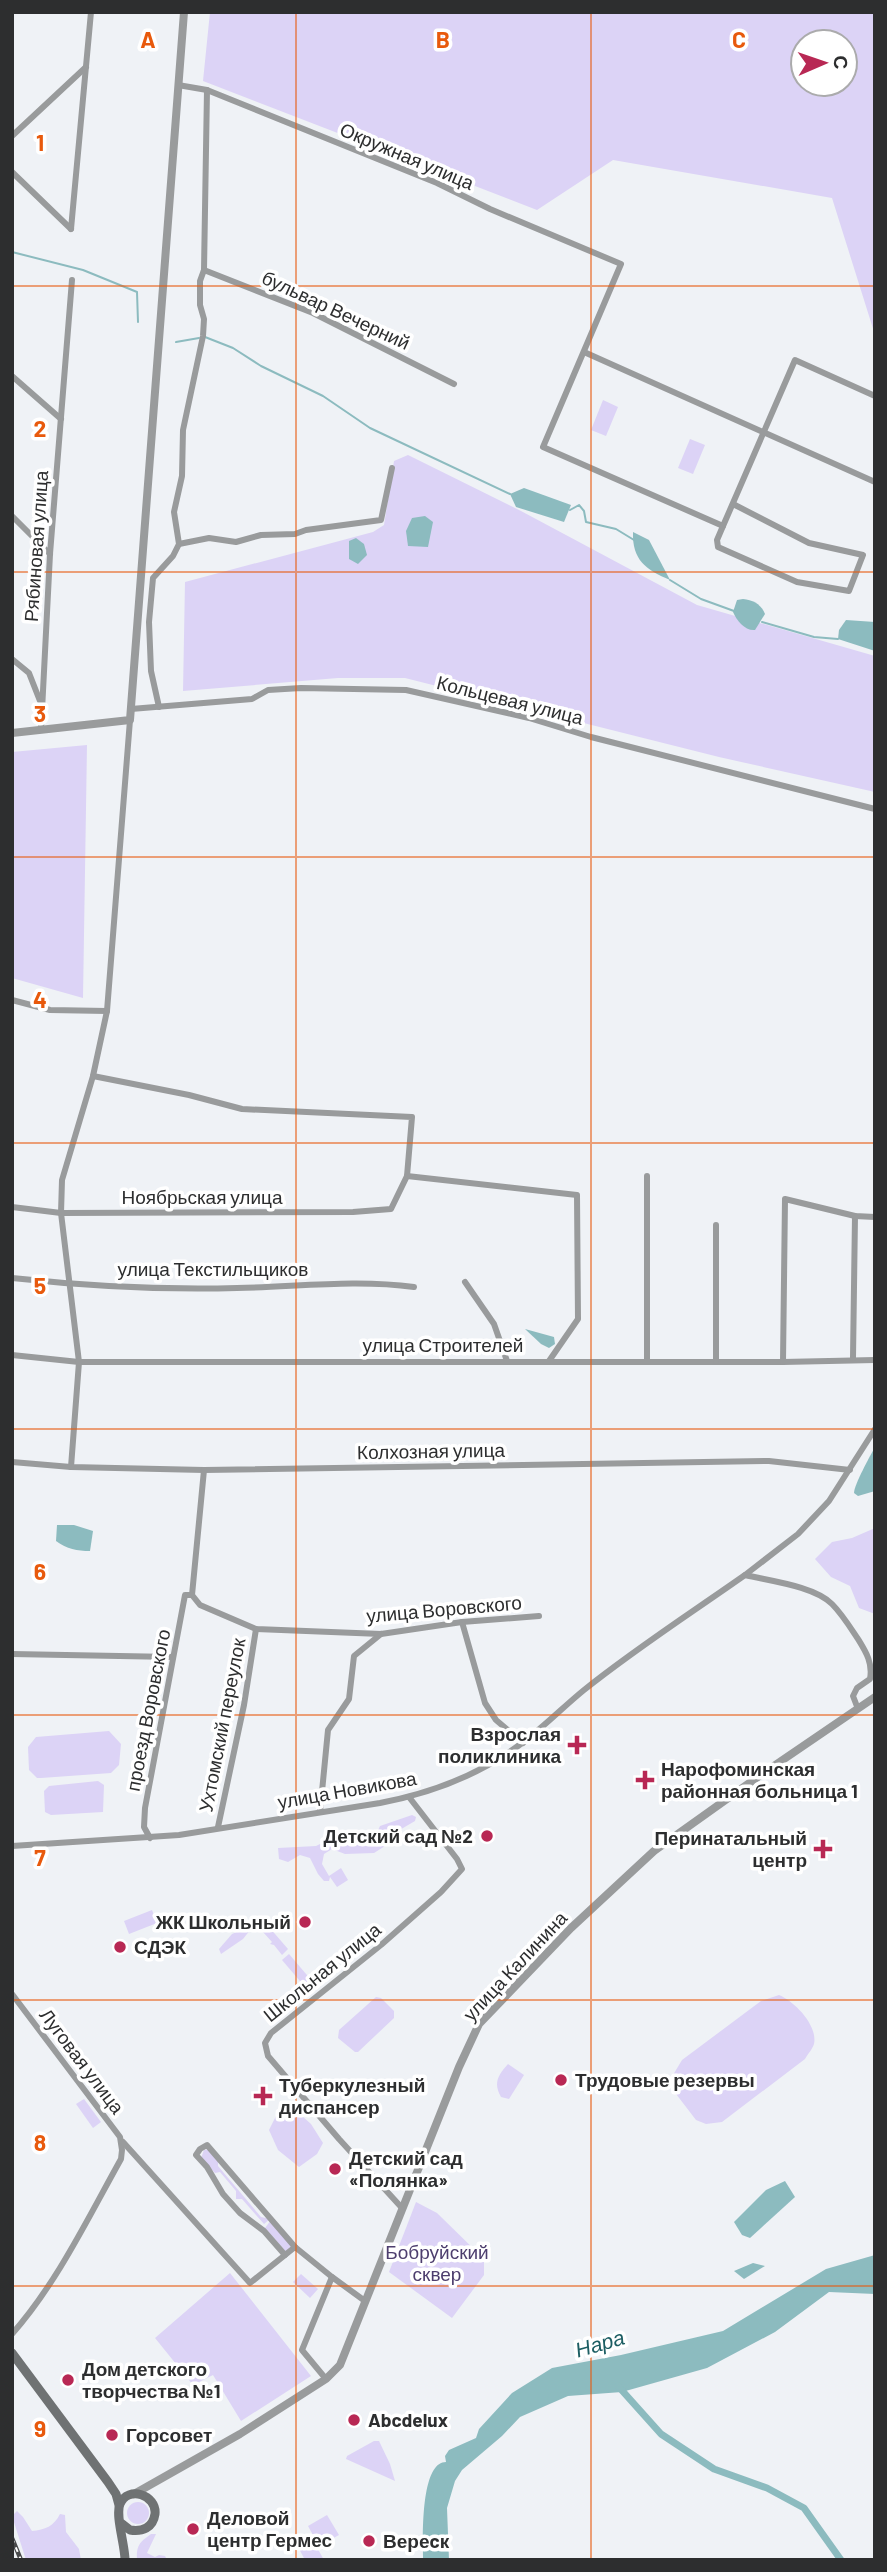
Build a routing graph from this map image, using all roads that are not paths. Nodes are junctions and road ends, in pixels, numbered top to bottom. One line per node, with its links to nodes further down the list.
1 (91, 12): 3 (street)
2 (184, 12): 4 (street)
3 (86, 67): 6 (street); 7 (street)
4 (178, 85): 5 (street, Окружная улица); 27 (street)
5 (207, 90): 8 (street); 10 (street, Окружная улица)
6 (12, 136)
7 (12, 172)
8 (204, 270): 12 (street, бульвар Вечерний); 21 (street)
9 (72, 280): 14 (street, Рябиновая улица)
10 (584, 352): 15 (street); 20 (street)
11 (12, 376): 14 (street)
12 (454, 384)
13 (875, 396): 15 (street)
14 (61, 419): 22 (street, Рябиновая улица)
15 (763, 432): 17 (street); 18 (street)
16 (392, 468): 21 (street)
17 (875, 482)
18 (733, 504): 20 (street); 20 (street)
19 (12, 516): 22 (street)
20 (723, 526)
21 (180, 544): 26 (street)
22 (50, 554): 25 (street, Рябиновая улица)
23 (12, 659): 24 (street)
24 (16, 666): 25 (street)
25 (42, 706): 29 (street, Рябиновая улица)
26 (159, 707): 27 (street, Кольцевая улица); 31 (street, Кольцевая улица)
27 (131, 709): 28 (street)
28 (130, 720): 29 (street); 33 (street)
29 (41, 730): 30 (street)
30 (12, 733)
31 (875, 808)
32 (12, 1000): 33 (street)
33 (107, 1011): 34 (street)
34 (93, 1076): 35 (street); 38 (street)
35 (407, 1176): 38 (street, Ноябрьская улица); 51 (street)
36 (646, 1176): 48 (street)
37 (12, 1207): 38 (street, Ноябрьская улица)
38 (61, 1213): 44 (street)
39 (855, 1216): 40 (street); 47 (street); 54 (street)
40 (875, 1217)
41 (716, 1226): 52 (street)
42 (12, 1278): 44 (street, улица Текстильщиков)
43 (465, 1282): 50 (street)
44 (71, 1284): 45 (street, улица Текстильщиков); 53 (street)
45 (414, 1287)
46 (12, 1355): 53 (street, улица Строителей)
47 (853, 1359): 49 (street, улица Строителей); 54 (street, улица Строителей)
48 (647, 1360): 51 (street, улица Строителей); 52 (street, улица Строителей)
49 (875, 1360)
50 (507, 1361): 51 (street, улица Строителей); 53 (street, улица Строителей)
51 (549, 1361)
52 (716, 1361): 54 (street, улица Строителей)
53 (79, 1362): 57 (street)
54 (783, 1362)
55 (875, 1429): 59 (street, улица Новикова)
56 (12, 1462): 57 (street, Колхозная улица)
57 (71, 1467): 58 (street, Колхозная улица)
58 (204, 1470): 59 (street, Колхозная улица); 61 (street)
59 (850, 1470): 60 (street, улица Новикова)
60 (746, 1575): 68 (street); 72 (street, улица Новикова)
61 (192, 1595): 64 (street, улица Воровского); 67 (street, проезд Воровского)
62 (540, 1616): 63 (street, улица Воровского)
63 (462, 1622): 65 (street, улица Воровского); 72 (street)
64 (256, 1629): 65 (street, улица Воровского); 75 (street, Ухтомский переулок)
65 (381, 1634): 74 (street)
66 (12, 1654): 67 (street)
67 (173, 1657): 76 (street, проезд Воровского)
68 (872, 1658): 69 (street)
69 (872, 1677): 71 (street)
70 (875, 1697): 71 (street, улица Калинина)
71 (858, 1709): 80 (street, улица Калинина)
72 (523, 1743): 73 (street, улица Новикова)
73 (409, 1797): 74 (street, улица Новикова); 80 (street, Школьная улица)
74 (320, 1812): 75 (street, улица Новикова)
75 (218, 1827): 76 (street, улица Новикова)
76 (150, 1838): 77 (street, улица Новикова)
77 (12, 1846)
78 (12, 1994): 79 (street, Луговая улица)
79 (120, 2137): 82 (street); 85 (street, Луговая улица)
80 (402, 2208): 84 (street, улица Калинина)
81 (295, 2247): 82 (street); 82 (street); 83 (street)
82 (285, 2255)
83 (332, 2277): 84 (street); 87 (street)
84 (365, 2301): 87 (street, улица Калинина)
85 (12, 2334)
86 (12, 2353): 89 (main road)
87 (326, 2379): 88 (street, улица Калинина)
88 (153, 2484): 90 (street, улица Калинина); 91 (street)
89 (116, 2494): 90 (main road); 92 (main road)
90 (132, 2494): 91 (main road); 92 (main road)
91 (150, 2500): 94 (main road)
92 (119, 2505): 93 (main road)
93 (121, 2523): 94 (main road); 95 (main road)
94 (138, 2531): 95 (main road)
95 (125, 2548): 96 (main road)
96 (125, 2560)

